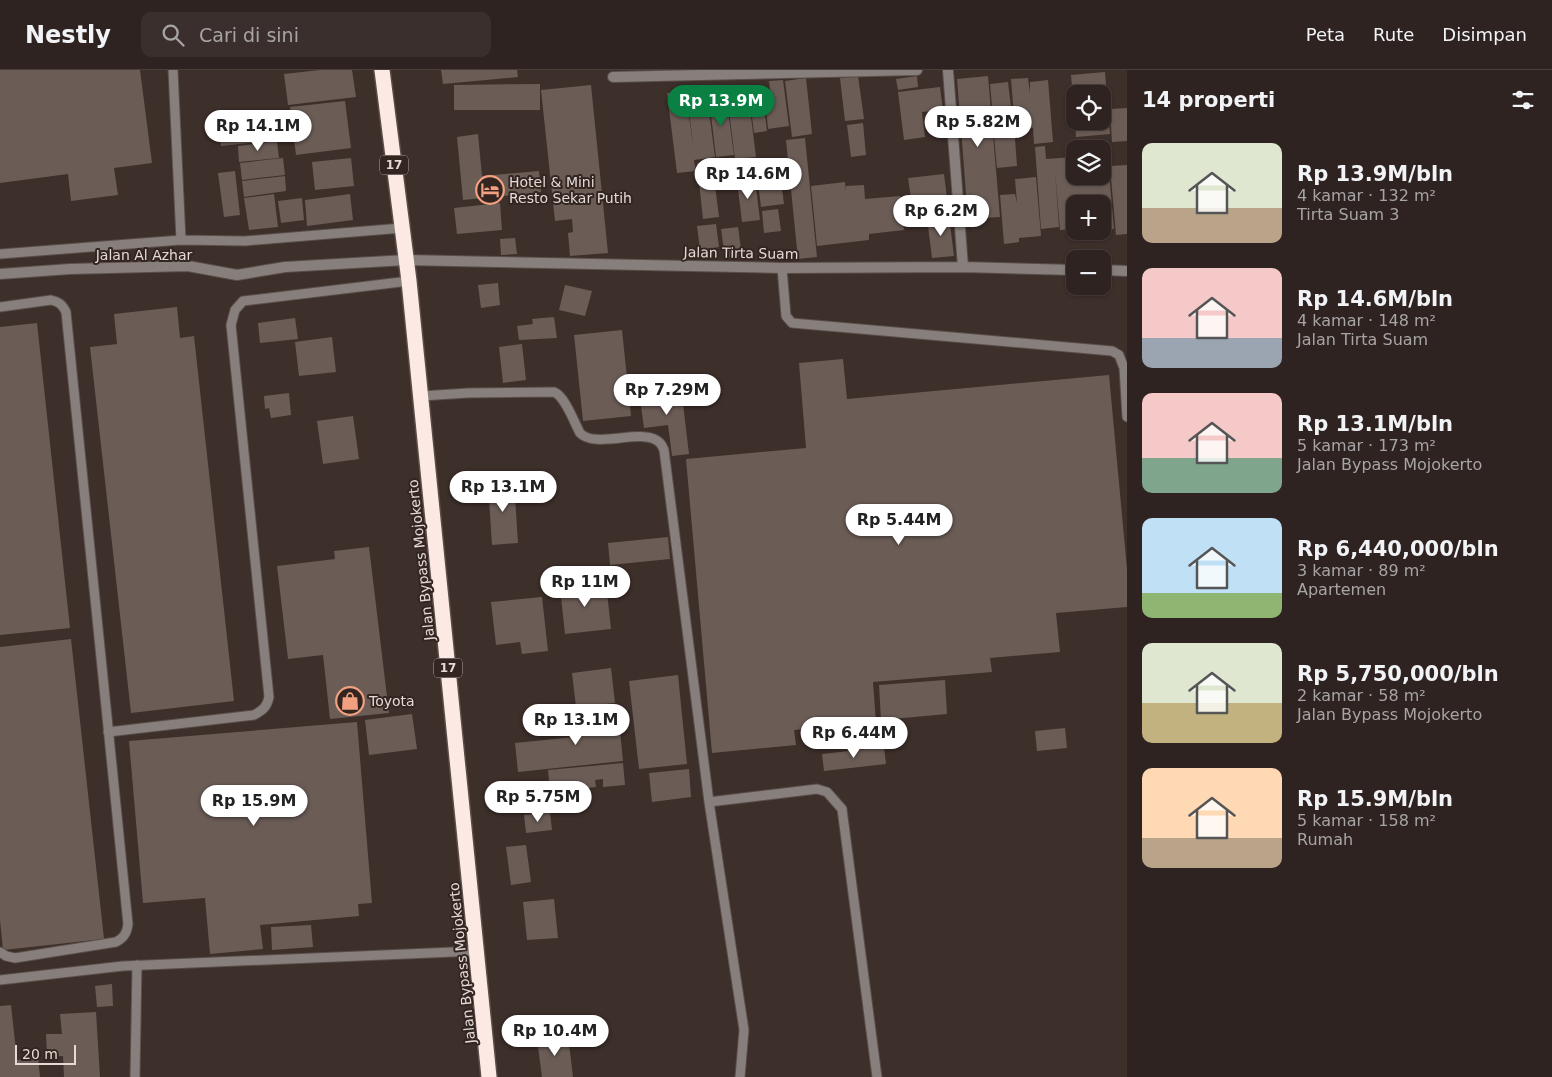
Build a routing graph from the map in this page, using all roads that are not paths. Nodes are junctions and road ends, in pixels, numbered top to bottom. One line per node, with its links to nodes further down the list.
1 (173, 70): 7 (lane)
2 (382, 70): 6 (highway, Jalan Bypass Mojokerto / 17)
3 (917, 70): 5 (street)
4 (948, 70): 10 (street)
5 (613, 77)
6 (402, 228): 7 (lane); 9 (highway, Jalan Bypass Mojokerto / 17)
7 (181, 240): 8 (lane)
8 (0, 254)
9 (406, 260): 11 (street, Jalan Tirta Suam); 15 (street, Jalan Al Azhar); 16 (highway, Jalan Bypass Mojokerto / 17)
10 (963, 267): 11 (street, Jalan Tirta Suam); 12 (street, Jalan Tirta Suam)
11 (782, 268): 19 (lane)
12 (1066, 270)
13 (1111, 270): 14 (street)
14 (1127, 271)
15 (0, 274)
16 (409, 280): 18 (highway, Jalan Bypass Mojokerto / 17); 20 (lane)
17 (0, 307): 20 (lane)
18 (421, 396): 21 (lane); 22 (highway, Jalan Bypass Mojokerto / 17)
19 (1127, 417)
20 (108, 732): 23 (lane)
21 (709, 802): 28 (lane); 29 (lane)
22 (477, 951): 24 (lane); 27 (highway, Jalan Bypass Mojokerto / 17)
23 (0, 952)
24 (137, 965): 25 (lane); 26 (lane)
25 (0, 980)
26 (135, 1077)
27 (489, 1077)
28 (740, 1077)
29 (877, 1077)

